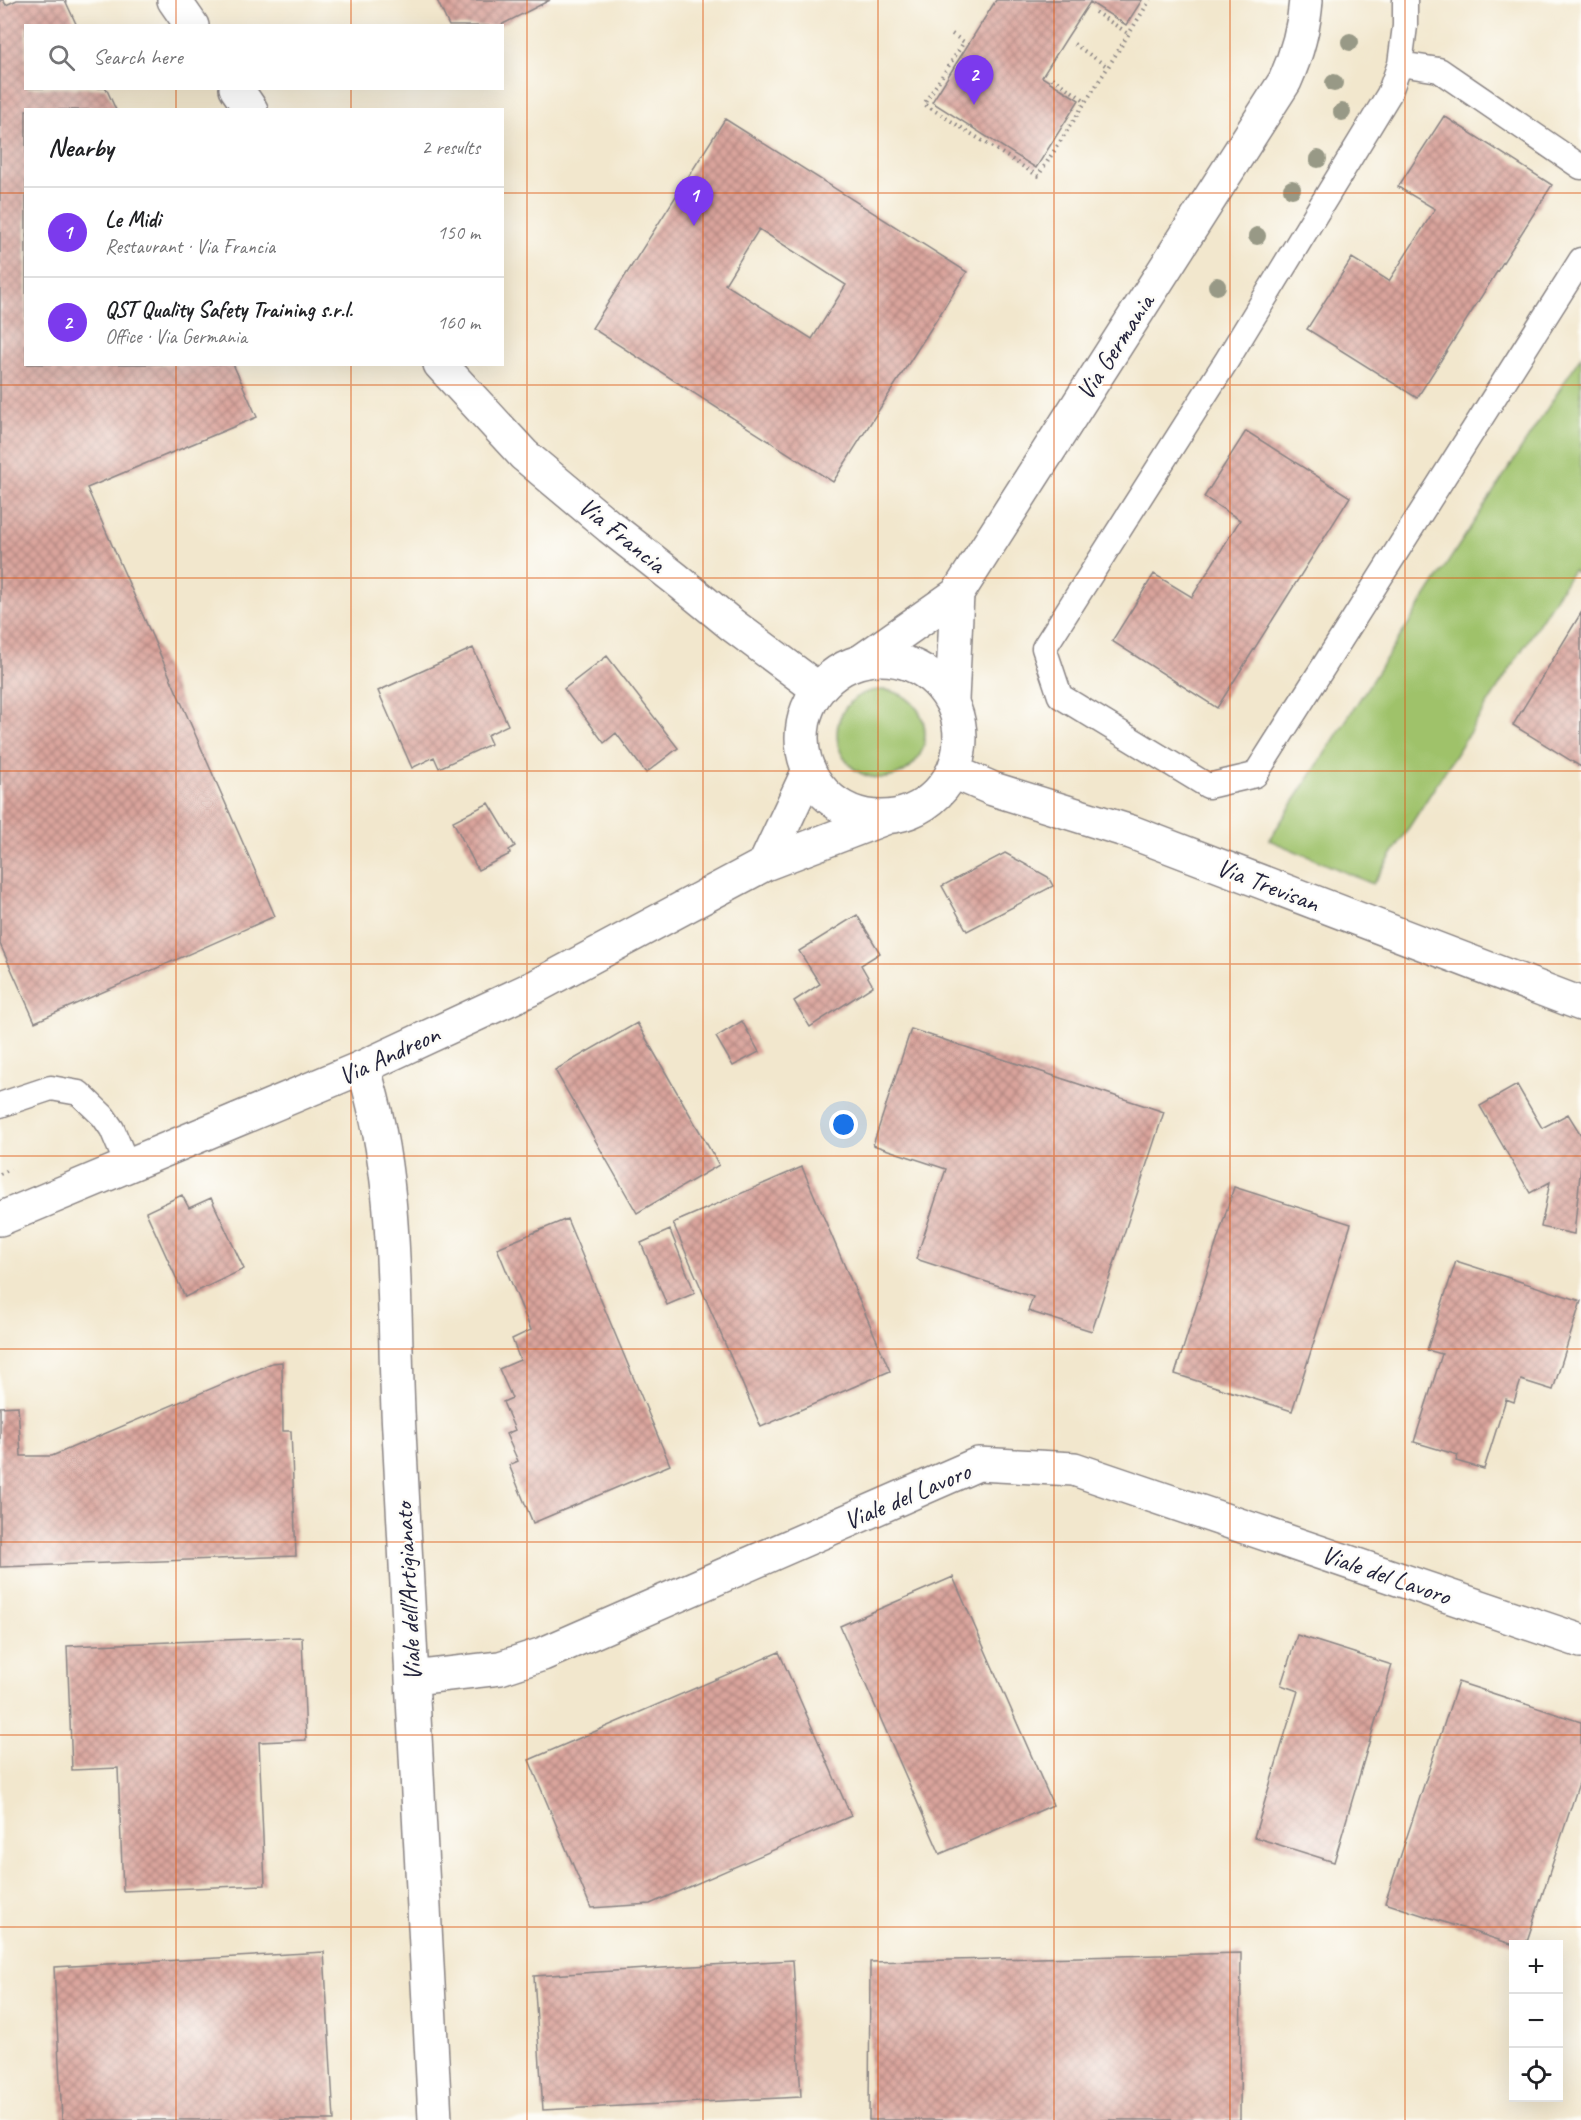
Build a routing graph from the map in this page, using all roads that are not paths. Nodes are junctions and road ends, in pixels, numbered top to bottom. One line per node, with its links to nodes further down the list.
1 (174, 0): 4 (street)
2 (1306, 0): 11 (street, Via Germania)
3 (1405, 0): 5 (lane)
4 (191, 24)
5 (1400, 64): 8 (lane); 9 (lane)
6 (237, 90): 7 (street)
7 (250, 108)
8 (1581, 167)
9 (1581, 260)
10 (442, 366): 13 (street, Via Francia)
11 (957, 594): 12 (street); 14 (street, Via Germania)
12 (863, 660): 13 (street); 14 (street)
13 (818, 689): 15 (street)
14 (951, 700): 16 (street)
15 (809, 771): 17 (street); 18 (street)
16 (954, 772): 17 (street); 19 (street, Via Trevisan)
17 (885, 818): 18 (street, Via Andreon)
18 (765, 864): 20 (street, Via Andreon)
19 (1581, 1004)
20 (363, 1067): 22 (street, Via Andreon); 25 (street, Viale dell'Artigianato)
21 (0, 1105): 22 (lane)
22 (128, 1167): 23 (street, Via Andreon)
23 (0, 1219)
24 (1581, 1641): 25 (street, Viale del Lavoro)
25 (413, 1678): 26 (street, Viale dell'Artigianato)
26 (435, 2120)

